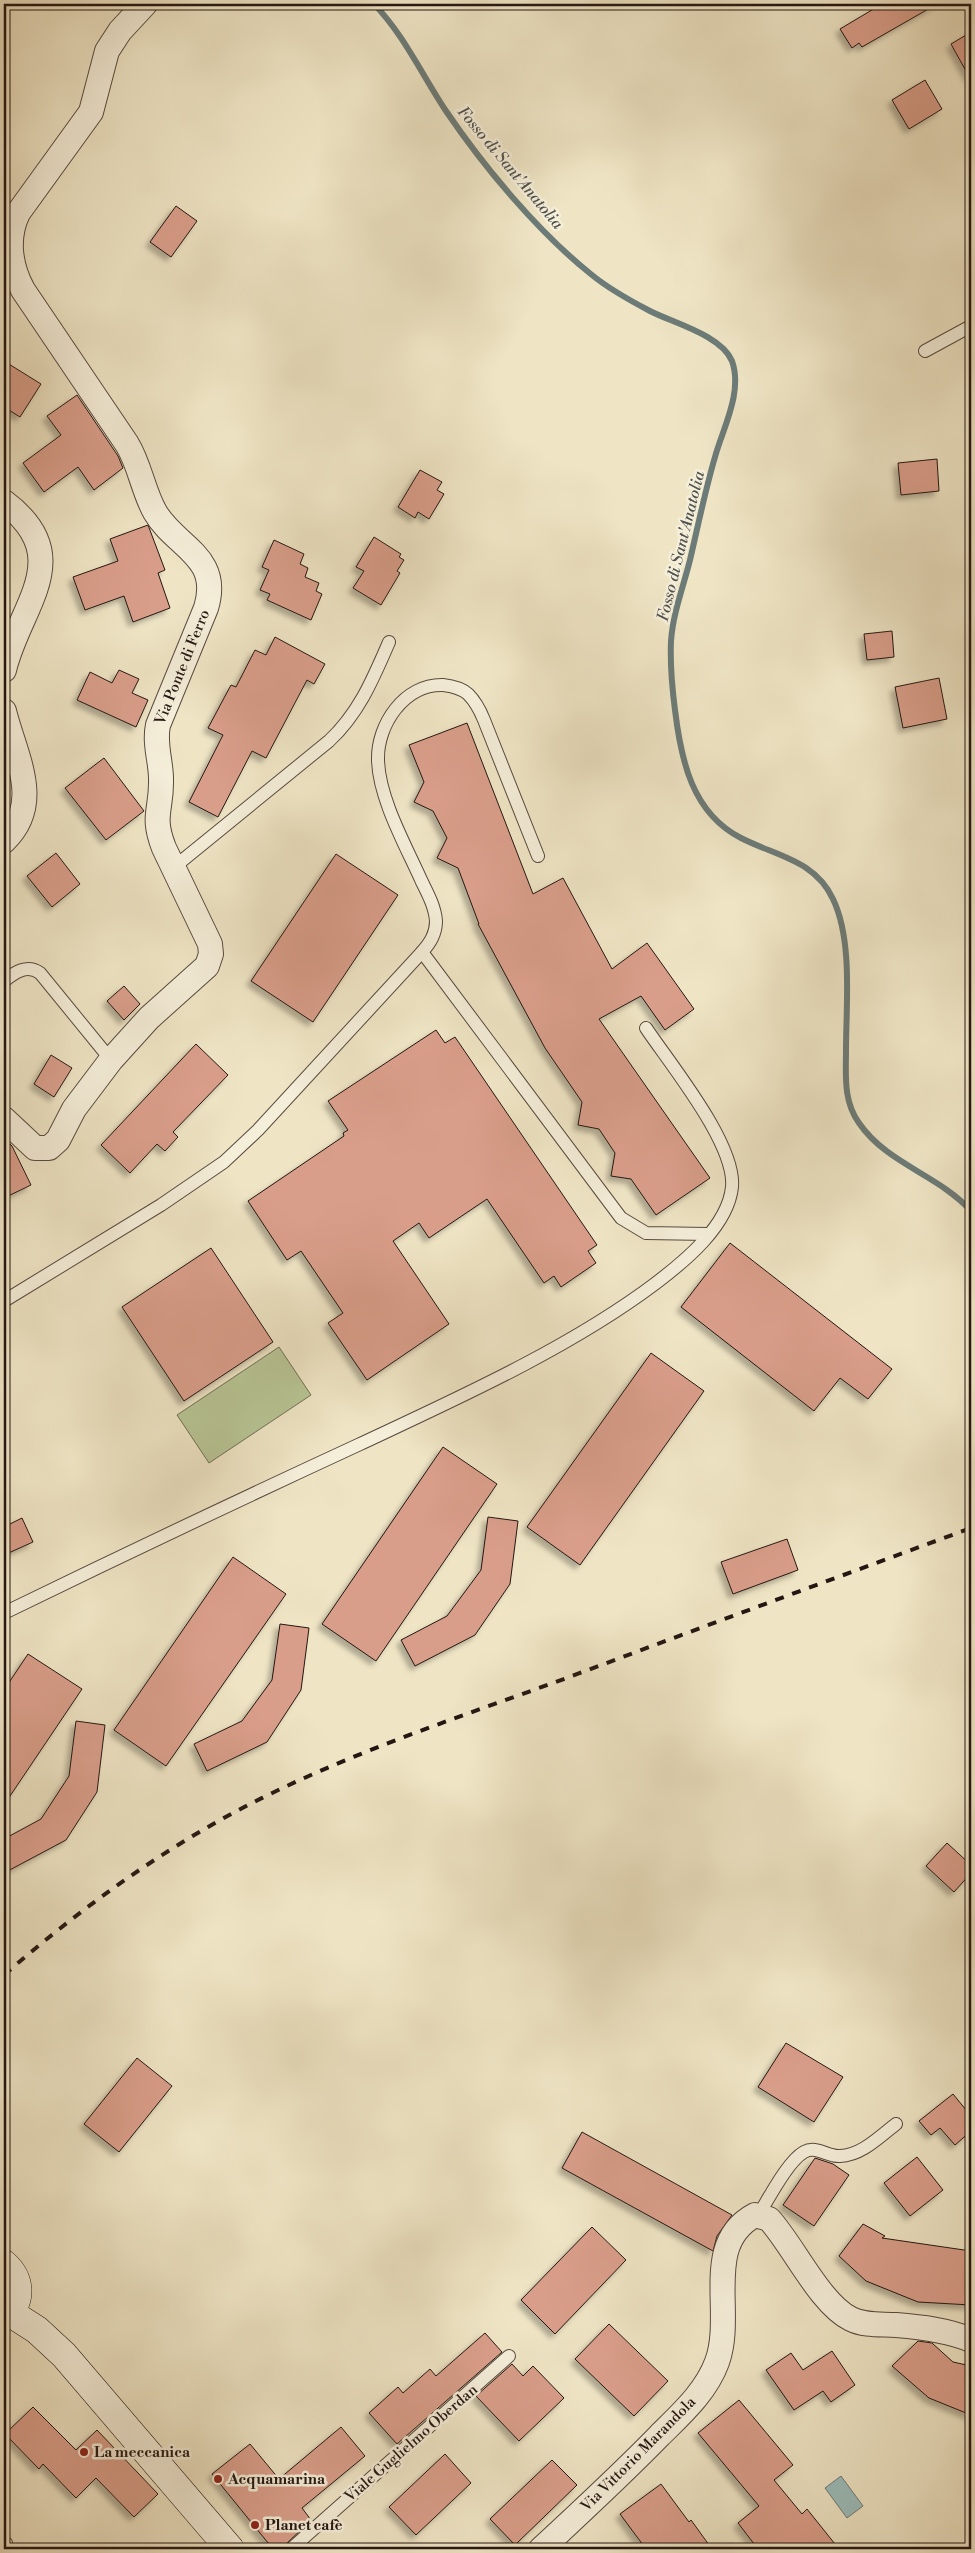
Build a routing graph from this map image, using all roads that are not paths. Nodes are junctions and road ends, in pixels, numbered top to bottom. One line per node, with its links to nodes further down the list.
1 (145, 4): 2 (street, Via Ponte di Ferro)
2 (11, 274): 11 (street, Via Ponte di Ferro)
3 (971, 326): 4 (lane)
4 (925, 351)
5 (4, 502): 7 (street)
6 (388, 642): 11 (lane)
7 (4, 670)
8 (4, 711): 9 (street)
9 (4, 841)
10 (538, 856): 12 (lane)
11 (173, 868): 15 (street, Via Ponte di Ferro)
12 (422, 952): 17 (lane); 18 (lane)
13 (4, 981): 15 (lane)
14 (646, 1028): 17 (lane)
15 (111, 1060): 16 (street, Via Ponte di Ferro)
16 (4, 1119)
17 (708, 1234): 19 (lane)
18 (4, 1302)
19 (4, 1613)
20 (896, 2124): 21 (lane, Via Vittorio Marandola)
21 (759, 2214): 24 (street); 28 (street, Via Vittorio Marandola)
22 (4, 2264): 23 (main road)
23 (6, 2314): 26 (main road)
24 (971, 2340)
25 (509, 2356): 27 (lane, Viale Guglielmo Oberdan)
26 (230, 2549)
27 (291, 2549)
28 (541, 2549)

